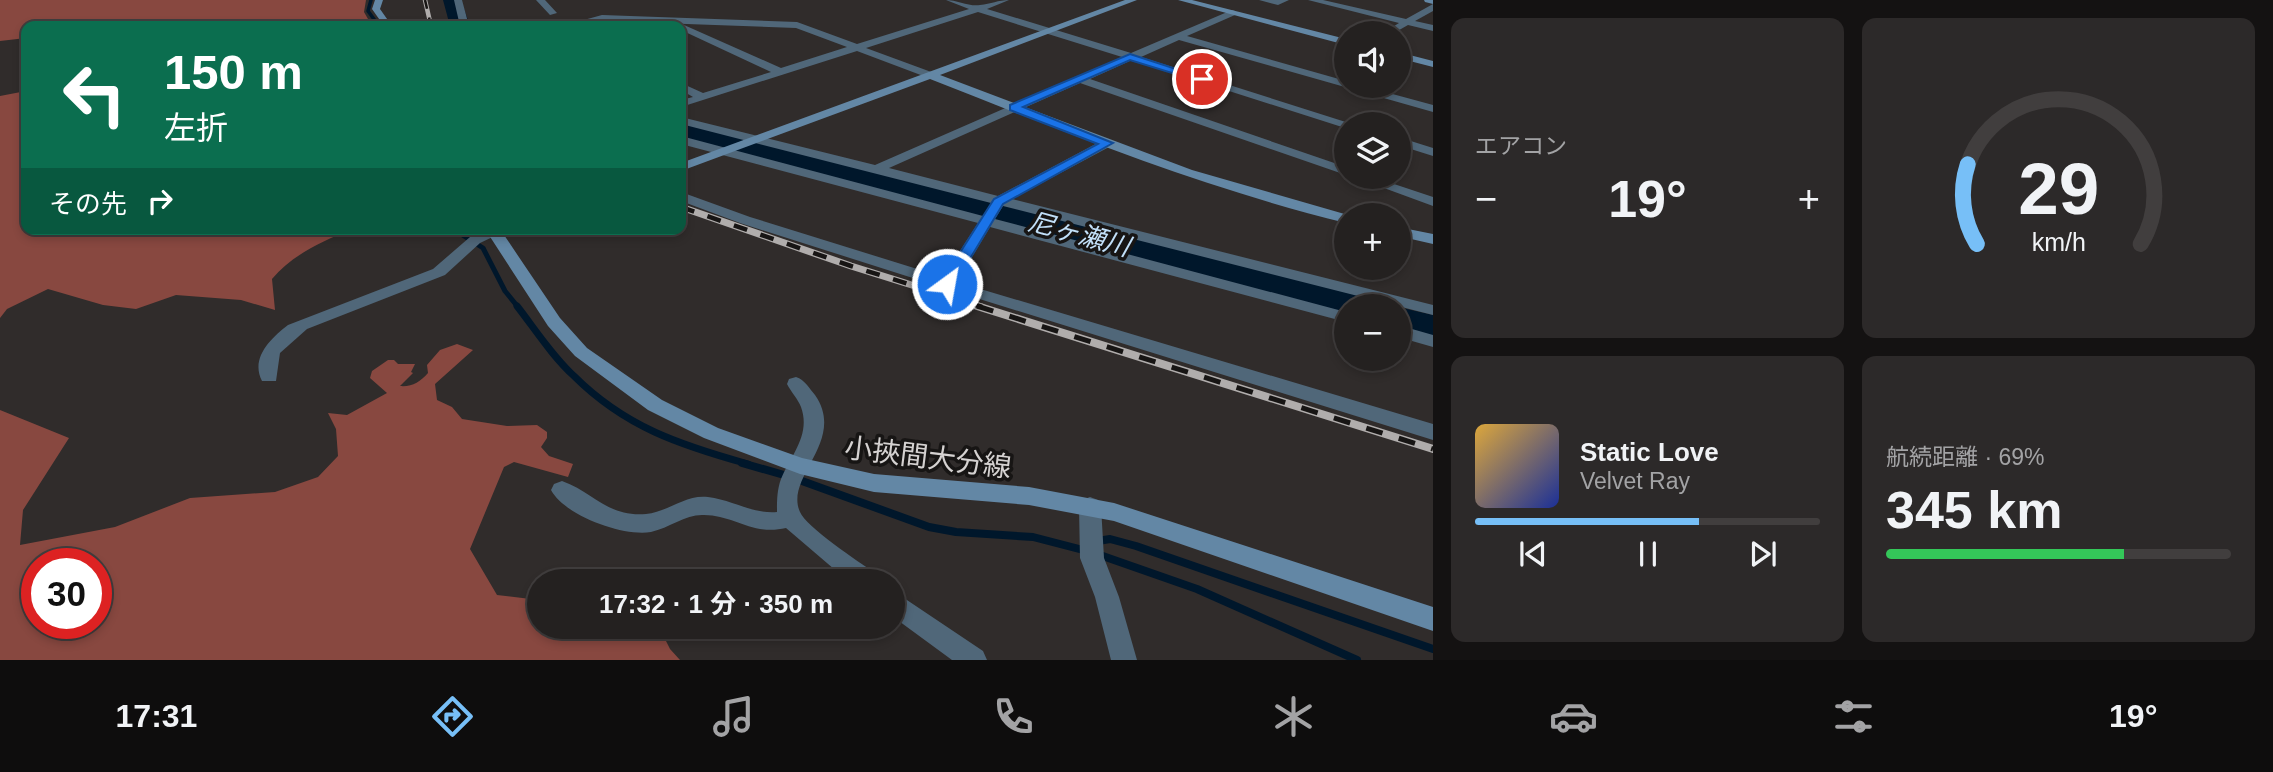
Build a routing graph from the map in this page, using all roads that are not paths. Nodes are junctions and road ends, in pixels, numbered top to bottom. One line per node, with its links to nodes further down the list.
1 (379, 0): 18 (street)
2 (458, 0): 19 (street)
3 (540, 0): 15 (street)
4 (950, 0): 14 (street)
5 (1005, 0): 14 (street)
6 (1133, 0): 27 (street)
7 (1182, 0): 16 (street)
8 (1198, 0): 30 (street)
9 (1263, 0): 10 (street)
10 (1285, 0)
11 (1312, 0): 22 (street)
12 (1433, 1): 13 (street)
13 (1430, 7): 23 (street)
14 (978, 9): 27 (street); 31 (street)
15 (553, 13)
16 (1231, 13): 28 (street); 29 (street)
17 (666, 19): 20 (street); 21 (street); 31 (street)
18 (384, 21)
19 (464, 21)
20 (589, 21)
21 (670, 21)
22 (1404, 21)
23 (1409, 21)
24 (1411, 23): 25 (street)
25 (1433, 28)
26 (686, 30): 35 (street)
27 (1049, 31): 32 (street); 36 (street)
28 (1176, 36): 32 (street); 38 (street)
29 (1334, 36)
30 (1334, 36)
31 (859, 47): 35 (street); 36 (street)
32 (1130, 56): 37 (street); 45 (street)
33 (1411, 56): 34 (street)
34 (1433, 61)
35 (781, 72): 40 (street)
36 (930, 75): 43 (street); 47 (street)
37 (1078, 79): 43 (street); 54 (street)
38 (1334, 81)
39 (686, 89): 40 (street)
40 (702, 97): 42 (street)
41 (1396, 98): 44 (street)
42 (686, 102)
43 (1014, 107): 49 (street); 55 (street)
44 (1433, 108)
45 (1334, 120)
46 (686, 121): 47 (street)
47 (754, 140): 51 (street); 55 (street)
48 (686, 141): 51 (street)
49 (1107, 143): 58 (street); 60 (street)
50 (1411, 145): 52 (street)
51 (727, 150): 53 (street); 61 (street)
52 (1433, 152)
53 (686, 165)
54 (1334, 167)
55 (874, 170): 58 (street)
56 (1396, 189): 59 (street)
57 (686, 198): 66 (street)
58 (998, 202): 61 (street); 67 (street)
59 (1433, 202)
60 (1334, 216)
61 (986, 221): 66 (street); 68 (street)
62 (1411, 234): 65 (street)
63 (485, 235): 71 (street)
64 (496, 235): 74 (street, 小挾間大分線)
65 (1433, 239)
66 (947, 284): 73 (street)
67 (1433, 310)
68 (1334, 314)
69 (1411, 335): 70 (street)
70 (1433, 341)
71 (269, 376)
72 (796, 384): 74 (street)
73 (1433, 432)
74 (796, 476): 76 (street); 77 (street, 小挾間大分線)
75 (562, 490): 76 (street)
76 (790, 517): 78 (street)
77 (1091, 517): 80 (street, 小挾間大分線); 82 (street)
78 (851, 569)
79 (905, 610): 81 (street)
80 (1433, 619)
81 (974, 660)
82 (1124, 660)

